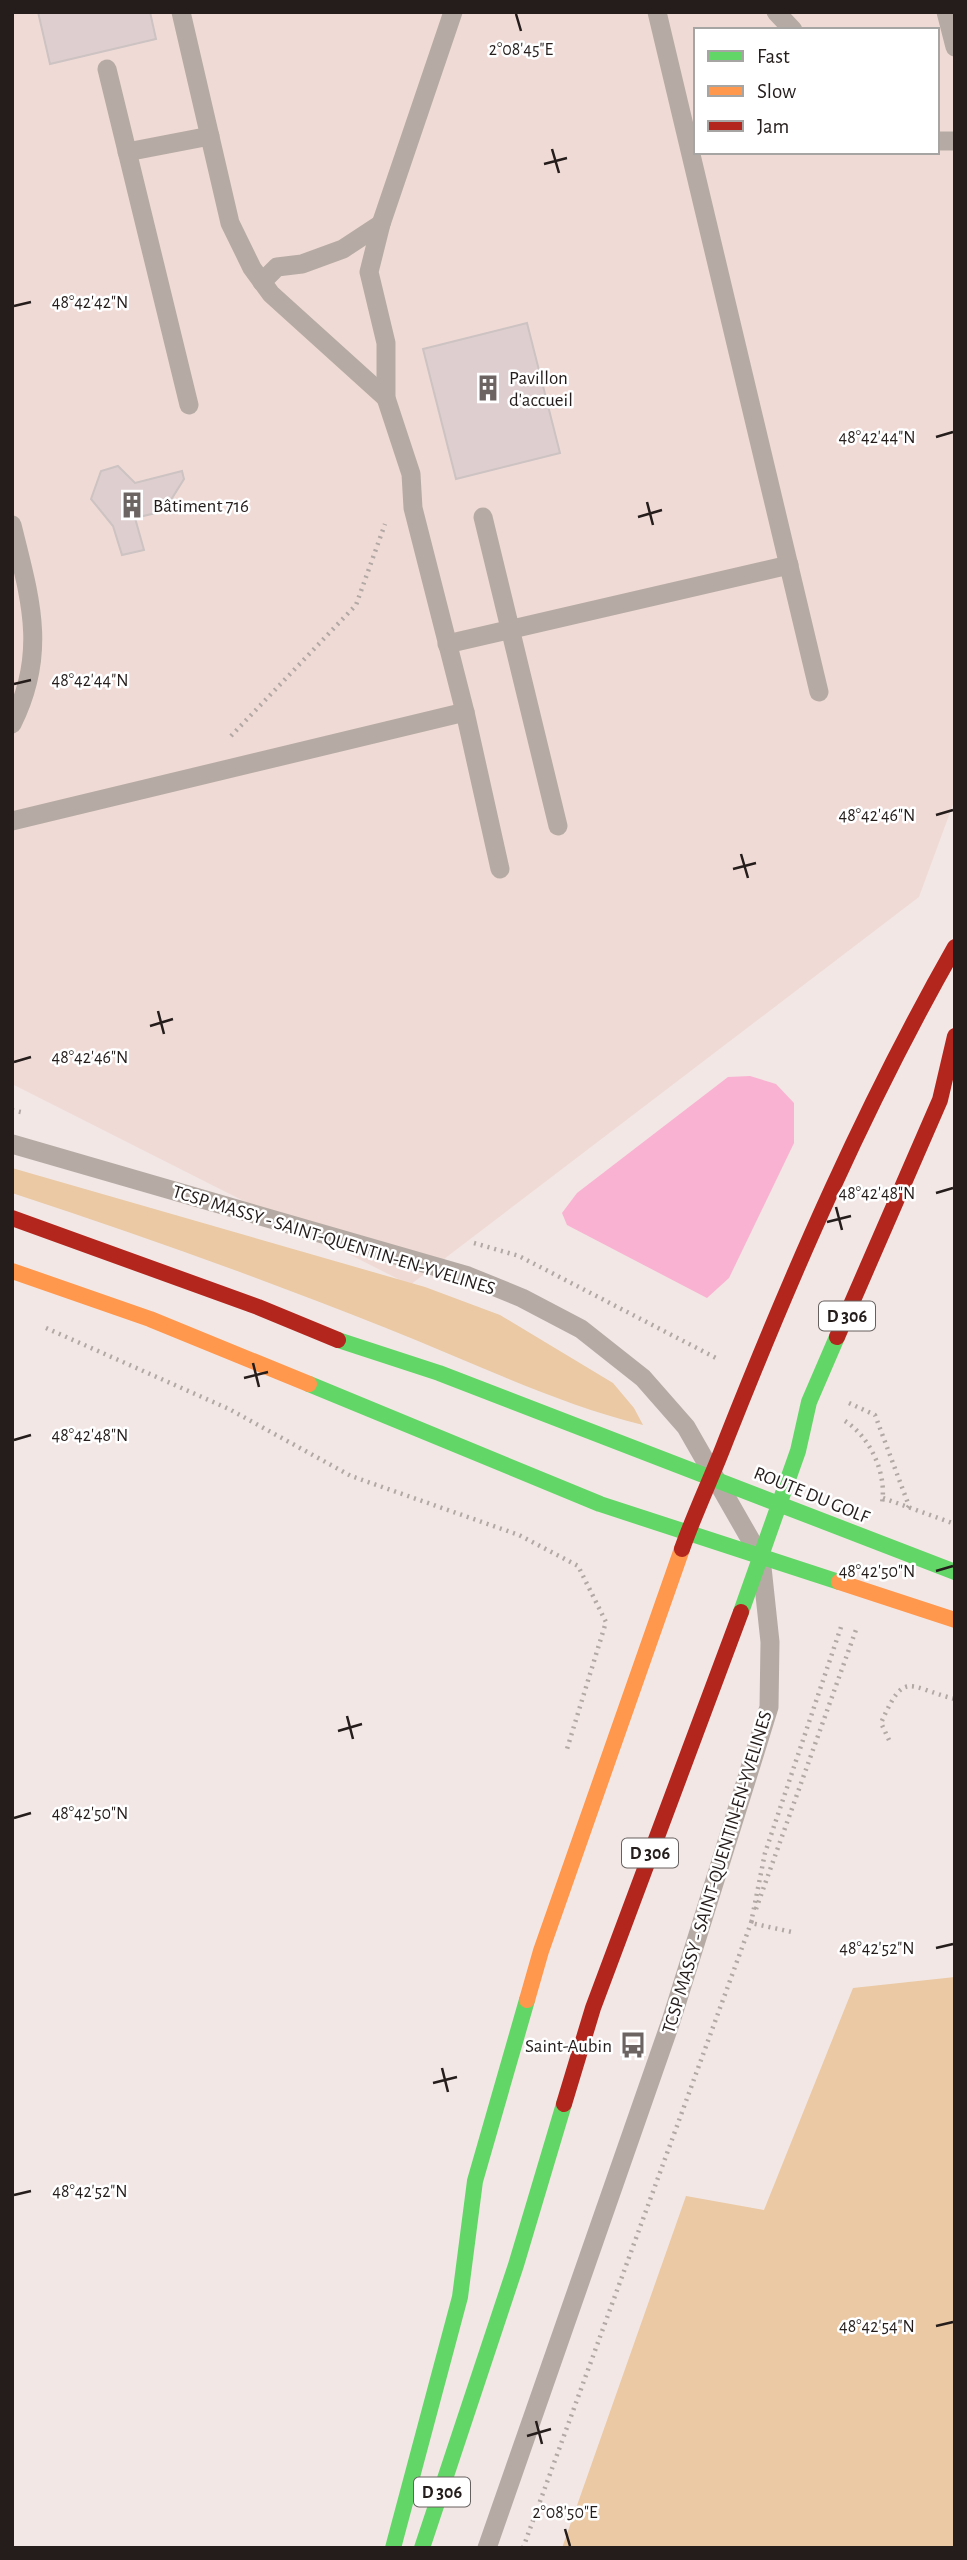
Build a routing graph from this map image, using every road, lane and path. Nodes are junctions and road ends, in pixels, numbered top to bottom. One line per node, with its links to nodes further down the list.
1 (181, 12): 9 (lane)
2 (453, 12): 11 (lane)
3 (657, 12): 18 (lane)
4 (776, 12): 6 (lane)
5 (946, 12): 7 (lane)
6 (791, 28)
7 (955, 47)
8 (107, 69): 10 (lane)
9 (210, 136): 10 (lane); 12 (lane)
10 (127, 152): 14 (lane)
11 (381, 225): 12 (lane); 13 (lane)
12 (262, 282): 13 (lane)
13 (386, 398): 20 (lane)
14 (189, 405)
15 (388, 516): 24 (path)
16 (483, 517): 19 (lane)
17 (12, 524): 23 (lane)
18 (789, 565): 19 (lane); 21 (lane)
19 (510, 630): 20 (lane); 26 (lane)
20 (447, 644): 22 (lane)
21 (819, 692)
22 (465, 712): 25 (lane); 27 (lane)
23 (12, 724)
24 (223, 744)
25 (12, 821)
26 (558, 826)
27 (500, 869)
28 (955, 947): 36 (main road, D 306)
29 (955, 1036): 38 (main road, D 306)
30 (12, 1144): 36 (lane, TCSP MASSY - SAINT-QUENTIN-EN-YVELINES)
31 (12, 1218): 36 (main road, ROUTE DU GOLF)
32 (12, 1271): 43 (main road)
33 (33, 1322): 51 (path)
34 (846, 1401): 39 (path)
35 (842, 1419): 37 (path)
36 (714, 1476): 38 (main road, ROUTE DU GOLF); 43 (main road, D 306); 44 (lane, TCSP MASSY - SAINT-QUENTIN-EN-YVELINES)
37 (883, 1498): 39 (path); 41 (path)
38 (779, 1505): 44 (main road, D 306); 45 (main road, ROUTE DU GOLF)
39 (909, 1506): 40 (path); 42 (path)
40 (902, 1514)
41 (881, 1515)
42 (955, 1524)
43 (688, 1531): 44 (main road); 54 (main road, D 306)
44 (761, 1558): 48 (main road); 55 (main road, D 306); 56 (lane, TCSP MASSY - SAINT-QUENTIN-EN-YVELINES)
45 (955, 1572)
46 (860, 1615): 52 (path)
47 (844, 1620): 52 (path)
48 (955, 1620)
49 (955, 1699): 50 (path)
50 (889, 1740)
51 (566, 1752)
52 (751, 1923): 53 (path); 57 (path)
53 (792, 1932)
54 (393, 2548)
55 (422, 2548)
56 (487, 2548)
57 (523, 2548)

